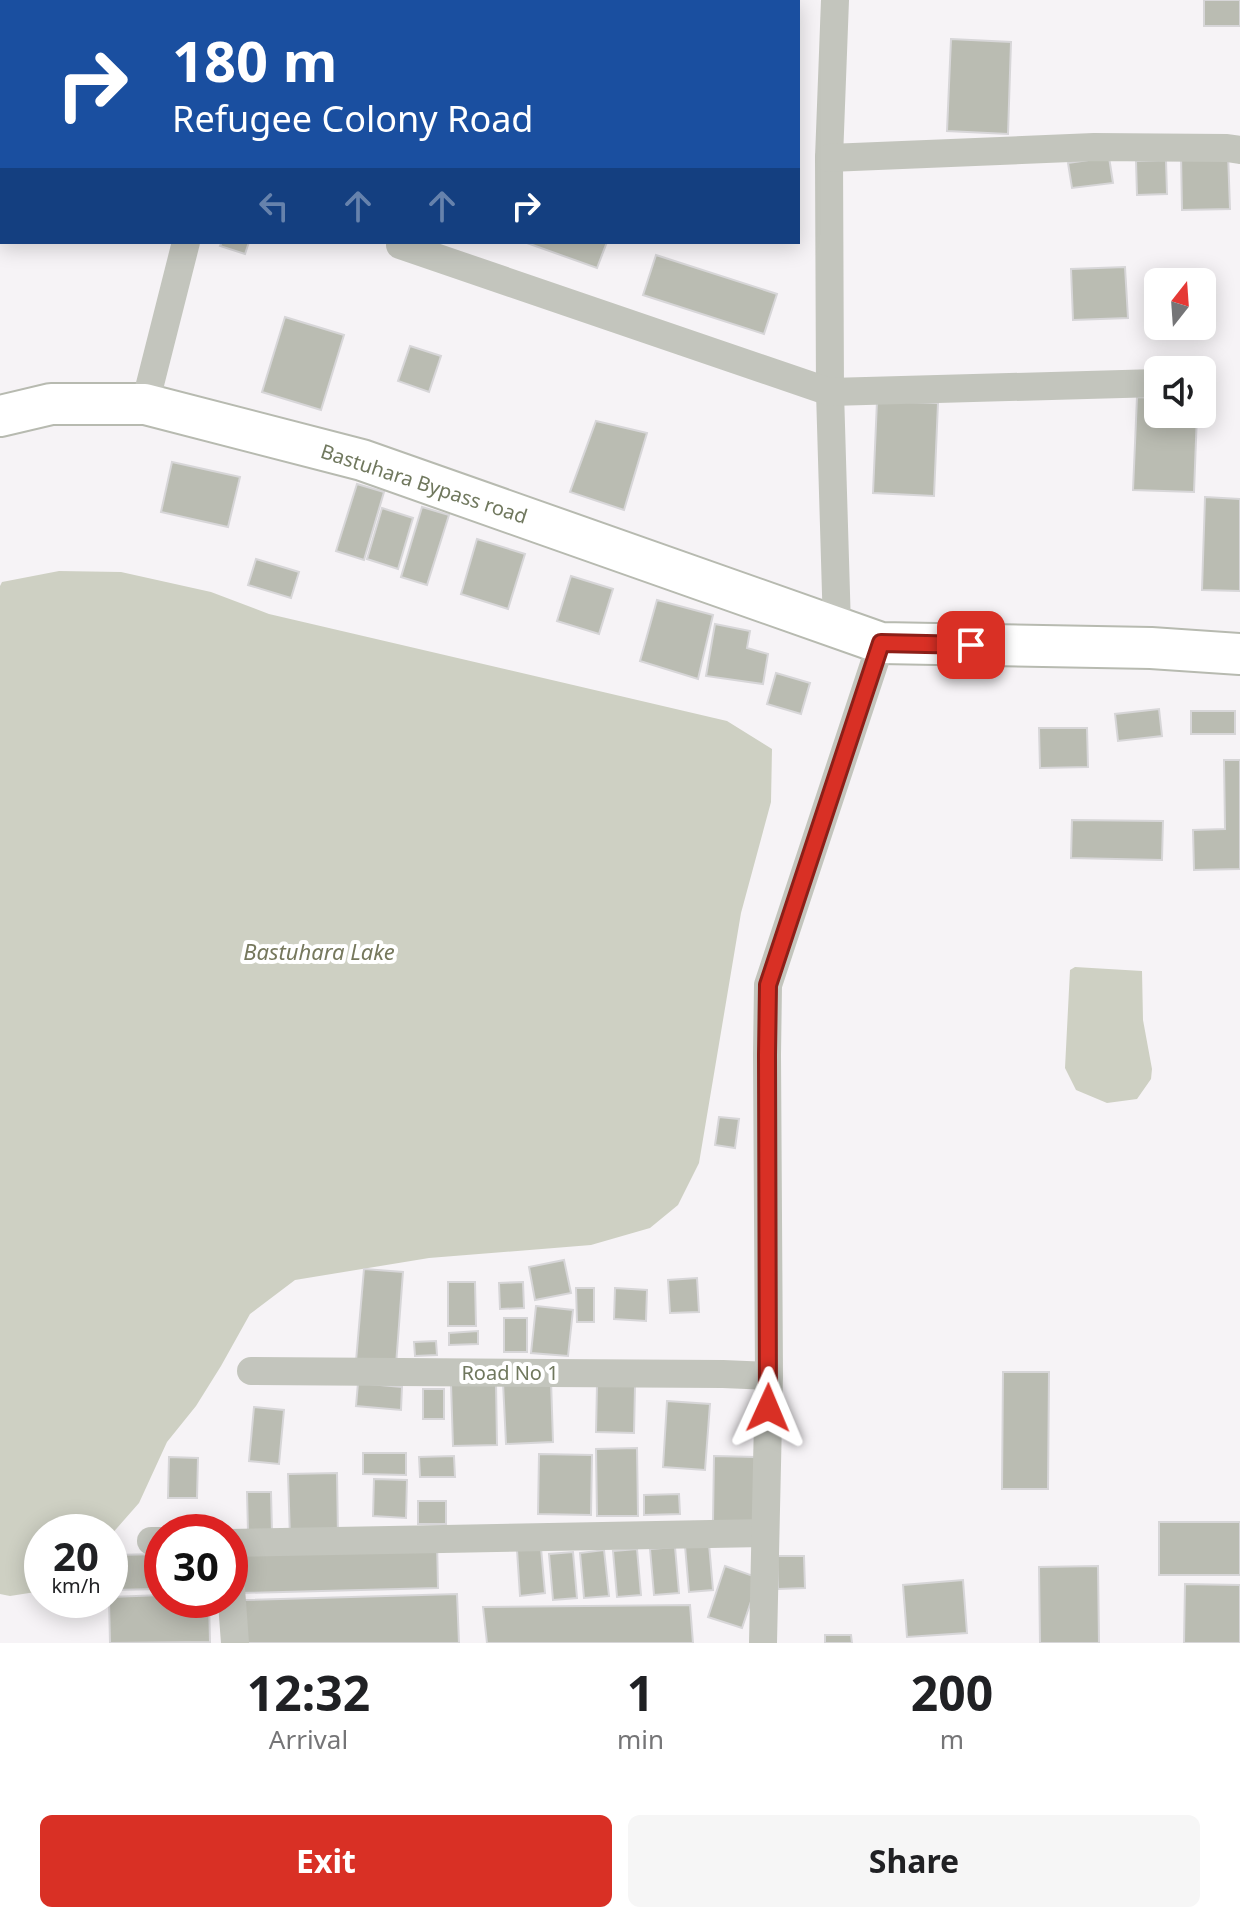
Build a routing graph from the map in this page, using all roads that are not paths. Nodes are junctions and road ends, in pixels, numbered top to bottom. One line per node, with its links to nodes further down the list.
1 (835, 0): 3 (street)
2 (1240, 150): 3 (street)
3 (829, 158): 7 (street)
4 (185, 244): 8 (street)
5 (400, 244): 7 (street)
6 (1144, 383): 7 (street)
7 (830, 392): 10 (street)
8 (145, 404): 9 (main road, Bastuhara Bypass road); 10 (main road, Bastuhara Bypass road)
9 (0, 416)
10 (837, 627): 11 (main road, Bastuhara Bypass road)
11 (881, 643): 12 (main road, Bastuhara Bypass road); 14 (street)
12 (1240, 654)
13 (251, 1371): 14 (street, Road No 1)
14 (769, 1376): 15 (street)
15 (765, 1533): 16 (street); 19 (street)
16 (248, 1543)
17 (233, 1618): 18 (street)
18 (235, 1643)
19 (763, 1643)

